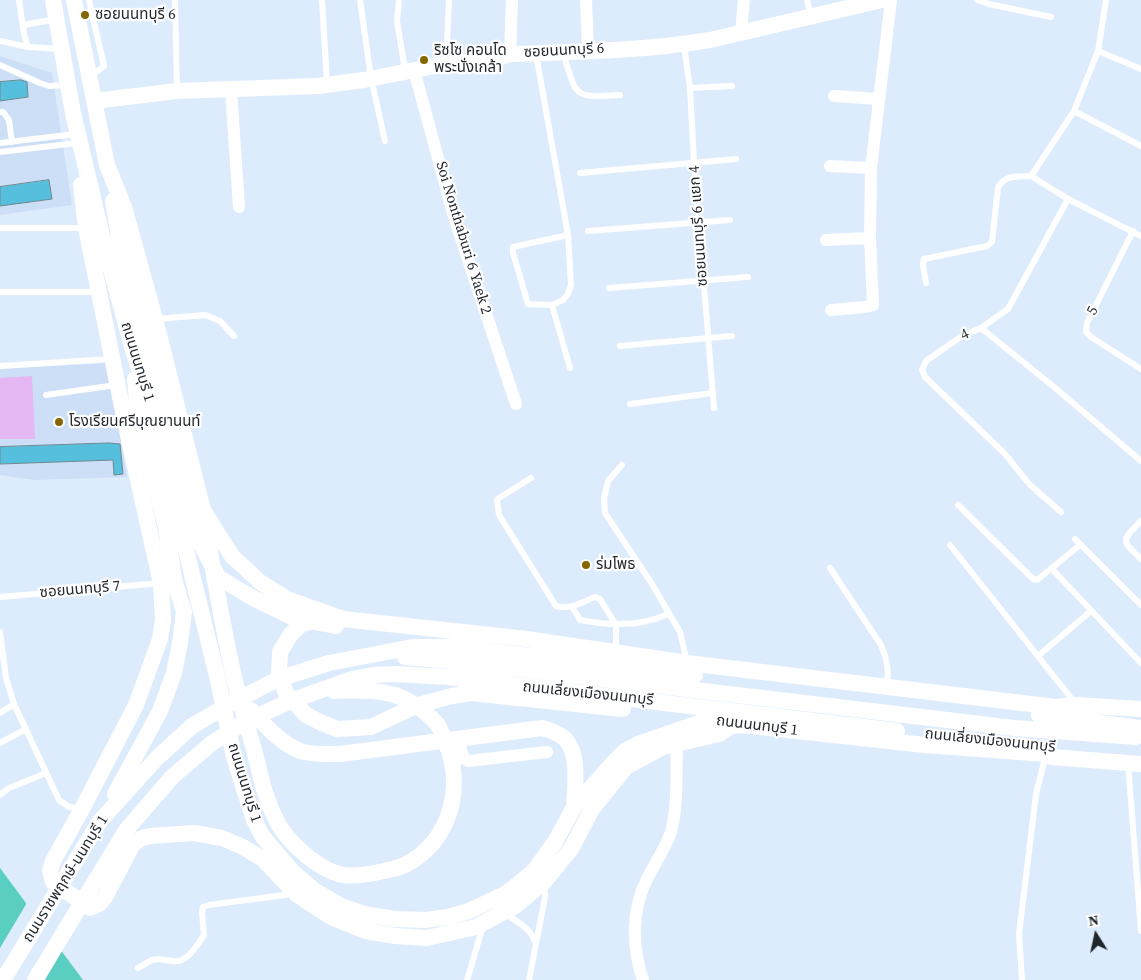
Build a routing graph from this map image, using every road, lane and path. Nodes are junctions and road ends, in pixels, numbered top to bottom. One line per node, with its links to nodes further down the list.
1 (19, 0): 21 (lane)
2 (53, 0): 20 (main road, ถนนนนทบุรี 1)
3 (74, 0): 36 (main road, ถนนนนทบุรี 1)
4 (88, 0): 36 (lane)
5 (175, 0): 43 (lane)
6 (322, 0): 38 (lane)
7 (360, 0): 37 (lane)
8 (399, 0): 35 (lane)
9 (449, 0): 33 (lane)
10 (512, 0): 31 (street)
11 (586, 0): 27 (street)
12 (744, 0): 22 (street)
13 (807, 0): 18 (lane)
14 (881, 0): 18 (main road, ซอยนนทบุรี 6)
15 (891, 0): 46 (street)
16 (977, 0): 19 (lane)
17 (1106, 0): 29 (lane)
18 (811, 16): 22 (main road, ซอยนนทบุรี 6)
19 (1051, 17)
20 (56, 19): 21 (lane); 26 (main road, ถนนนนทบุรี 1)
21 (24, 25): 25 (lane)
22 (742, 33): 24 (main road, ซอยนนทบุรี 6)
23 (0, 40): 25 (lane)
24 (684, 44): 27 (main road, ซอยนนทบุรี 6); 41 (lane, ซอยนนทบุรี 6 แยก 4)
25 (28, 47): 26 (lane)
26 (61, 49): 39 (main road, ถนนนนทบุรี 1)
27 (588, 50): 28 (main road, ซอยนนทบุรี 6)
28 (563, 51): 30 (main road, ซอยนนทบุรี 6); 44 (lane)
29 (1098, 51): 34 (lane); 48 (lane)
30 (536, 53): 31 (main road, ซอยนนทบุรี 6); 72 (lane)
31 (510, 54): 33 (main road, ซอยนนทบุรี 6)
32 (0, 65): 39 (lane)
33 (446, 65): 35 (main road, ซอยนนทบุรี 6)
34 (1141, 69)
35 (409, 71): 37 (main road, ซอยนนทบุรี 6); 98 (street, Soi Nonthaburi 6 Yaek 2)
36 (89, 74): 47 (main road, ถนนนนทบุรี 1)
37 (371, 78): 38 (main road, ซอยนนทบุรี 6); 52 (lane)
38 (327, 84): 42 (main road, ซอยนนทบุรี 6)
39 (68, 85): 50 (main road, ถนนนนทบุรี 1)
40 (732, 86): 41 (lane)
41 (690, 88): 58 (lane, ซอยนนทบุรี 6 แยก 4)
42 (231, 90): 43 (main road, ซอยนนทบุรี 6); 65 (street)
43 (178, 91): 47 (main road, ซอยนนทบุรี 6)
44 (620, 95)
45 (834, 96): 46 (street)
46 (878, 99): 61 (street)
47 (94, 101): 59 (main road, ถนนนนทบุรี 1)
48 (1074, 111): 55 (lane); 63 (lane)
49 (0, 112): 53 (lane)
50 (73, 114): 51 (main road); 90 (main road, ถนนนนทบุรี 1)
51 (76, 139): 53 (lane); 56 (lane); 69 (main road)
52 (385, 141)
53 (12, 142): 54 (lane)
54 (0, 143)
55 (1141, 146)
56 (0, 152)
57 (736, 159): 58 (lane)
58 (694, 163): 62 (lane); 67 (lane, ซอยนนทบุรี 6 แยก 4)
59 (107, 164): 84 (main road, ถนนนนทบุรี 1); 125 (main road)
60 (830, 166): 61 (street)
61 (871, 168): 74 (street)
62 (580, 173)
63 (1032, 176): 64 (lane); 78 (lane)
64 (1068, 199): 71 (lane); 85 (lane, 4)
65 (240, 207)
66 (730, 220): 67 (lane)
67 (699, 222): 70 (lane); 77 (lane, ซอยนนทบุรี 6 แยก 4)
68 (0, 228): 69 (lane)
69 (86, 228): 81 (main road)
70 (588, 231)
71 (1133, 231): 73 (lane); 94 (lane, 5)
72 (568, 235): 82 (lane); 82 (lane)
73 (1141, 236)
74 (870, 238): 75 (street); 83 (street)
75 (826, 240)
76 (748, 277): 77 (lane)
77 (703, 280): 79 (lane); 88 (lane, ซอยนนทบุรี 6 แยก 4)
78 (926, 283)
79 (609, 288)
80 (0, 292): 81 (lane)
81 (100, 292): 91 (main road)
82 (552, 305): 93 (lane)
83 (831, 310)
84 (155, 319): 86 (lane); 105 (main road, ถนนนนทบุรี 1)
85 (981, 328): 101 (lane); 106 (lane, 4)
86 (234, 336)
87 (732, 336): 88 (lane)
88 (708, 337): 89 (lane); 96 (lane, ซอยนนทบุรี 6 แยก 4)
89 (620, 346)
90 (132, 347): 150 (main road, ถนนนนทบุรี 1); 152 (main road)
91 (112, 359): 92 (lane); 95 (main road)
92 (0, 366)
93 (570, 368)
94 (1141, 369)
95 (117, 385): 97 (lane); 114 (main road)
96 (713, 393): 99 (lane); 100 (lane, ซอยนนทบุรี 6 แยก 4)
97 (46, 395)
98 (516, 404)
99 (630, 404)
100 (714, 408)
101 (1141, 461)
102 (622, 465): 119 (lane)
103 (531, 478): 117 (lane)
104 (958, 505): 113 (lane)
105 (203, 510): 120 (main road, ถนนนนทบุรี 1); 129 (main road)
106 (1061, 512)
107 (1141, 521): 111 (lane)
108 (1075, 539): 110 (lane)
109 (950, 545): 126 (lane)
110 (1080, 545): 113 (lane); 116 (lane)
111 (1141, 559)
112 (830, 568): 130 (lane)
113 (1052, 568): 118 (lane)
114 (161, 583): 115 (lane, ซอยนนทบุรี 7); 151 (main road)
115 (0, 597)
116 (1141, 605)
117 (572, 607): 121 (lane); 121 (lane)
118 (1091, 611): 126 (lane); 128 (lane)
119 (668, 614): 121 (lane); 127 (lane)
120 (343, 619): 123 (main road, ถนนนนทบุรี 1); 137 (main road)
121 (616, 624): 123 (lane)
122 (0, 632): 132 (lane)
123 (616, 651): 127 (main road, ถนนนนทบุรี 1)
124 (367, 656): 125 (main road); 142 (main road, ถนนเลี่ยงเมืองนนทบุรี); 152 (main road, ถนนราชพฤกษ์-นนทบุรี 1)
125 (537, 656): 139 (main road)
126 (1038, 656): 133 (lane)
127 (687, 663): 130 (main road, ถนนนนทบุรี 1)
128 (1141, 663)
129 (235, 682): 131 (main road); 141 (main road)
130 (887, 687): 134 (main road, ถนนนนทบุรี 1)
131 (315, 692): 147 (main road, ถนนเลี่ยงเมืองนนทบุรี); 153 (main road, ถนนเลี่ยงเมืองนนทบุรี)
132 (14, 704): 136 (lane); 140 (lane)
133 (1077, 706): 134 (main road, ถนนนนทบุรี 1); 135 (main road, ถนนนนทบุรี 1)
134 (1056, 707): 146 (main road)
135 (1141, 709)
136 (0, 713)
137 (707, 720): 138 (main road, ถนนนนทบุรี 1); 150 (main road, ถนนนนทบุรี 1)
138 (731, 726): 144 (main road); 146 (main road, ถนนนนทบุรี 1)
139 (1141, 728)
140 (26, 729): 143 (lane); 148 (lane)
141 (458, 738): 145 (street); 150 (main road)
142 (1141, 738)
143 (0, 743)
144 (677, 744): 154 (main road); 165 (street)
145 (546, 752)
146 (1049, 755): 147 (main road, ถนนนนทบุรี 1); 166 (lane)
147 (1137, 760): 158 (lane)
148 (46, 773): 149 (lane); 151 (lane)
149 (0, 796)
150 (574, 807)
151 (82, 809): 155 (main road)
152 (100, 821): 161 (main road, ถนนราชพฤกษ์-นนทบุรี 1)
153 (104, 866): 162 (main road, ถนนราชพฤกษ์-นนทบุรี 1)
154 (544, 882): 156 (main road); 159 (lane)
155 (296, 894): 157 (main road); 160 (lane)
156 (503, 912): 157 (main road); 159 (lane)
157 (484, 923): 163 (lane)
158 (1141, 931)
159 (536, 943): 164 (lane)
160 (138, 968)
161 (2, 980)
162 (35, 980)
163 (468, 980)
164 (529, 980)
165 (643, 980)
166 (1022, 980)

